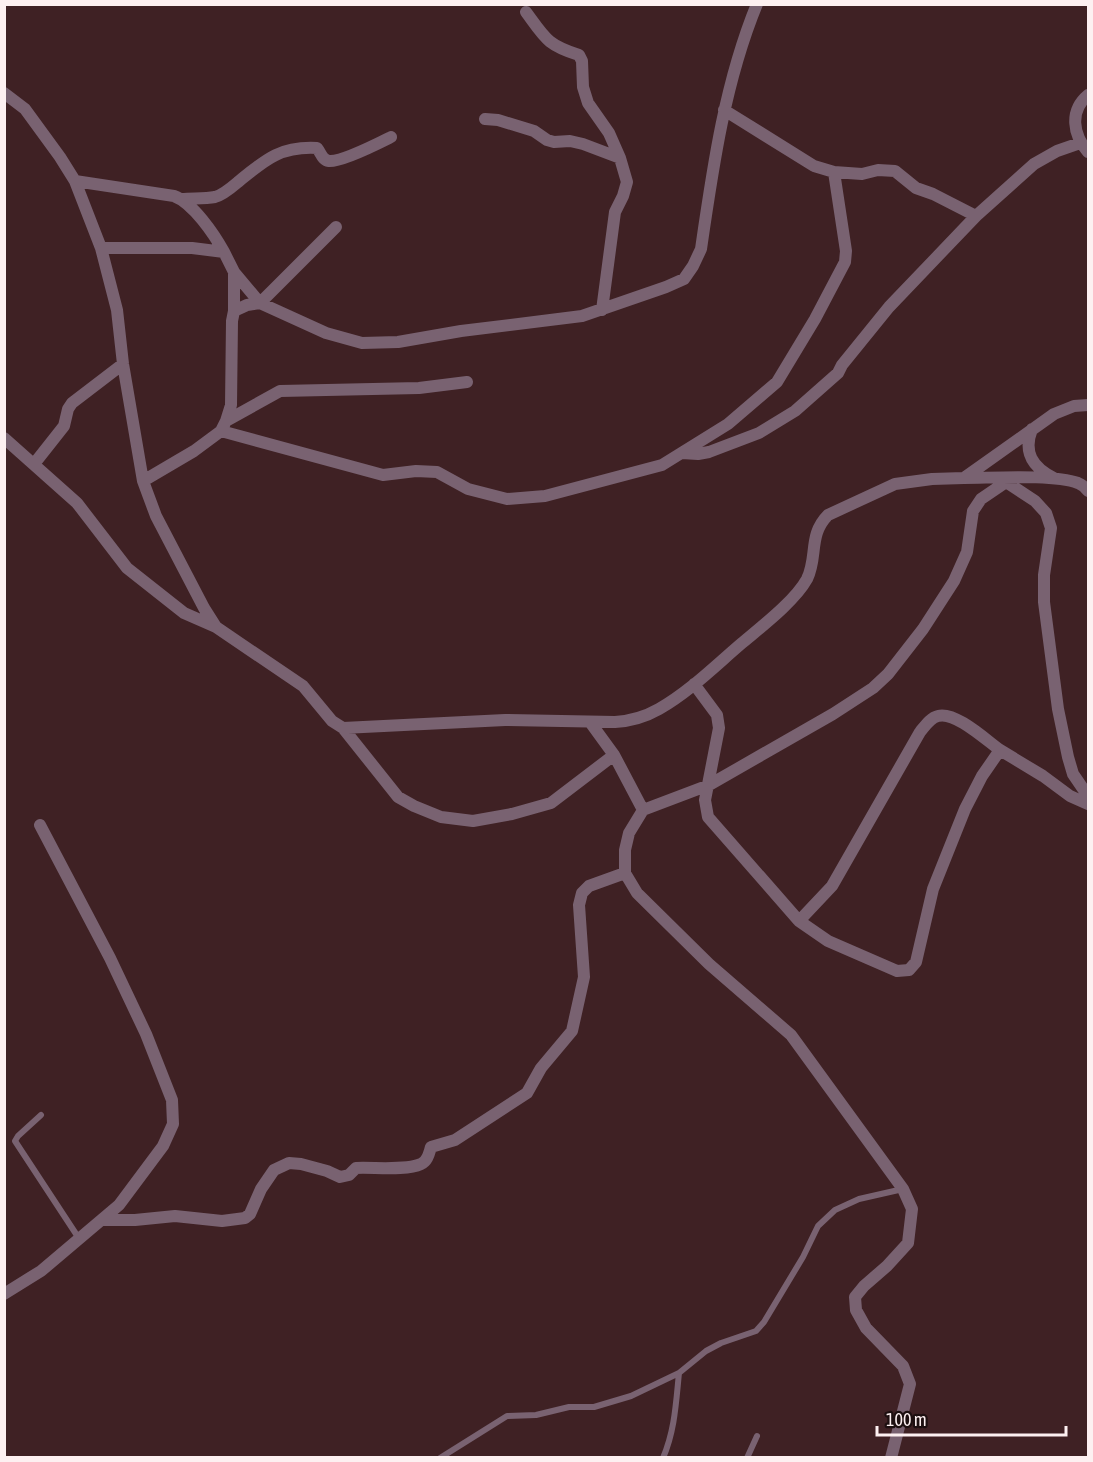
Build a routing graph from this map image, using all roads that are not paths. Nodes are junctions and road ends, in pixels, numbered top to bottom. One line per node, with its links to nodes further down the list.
1 (757, 4): 5 (street)
2 (526, 12): 9 (street)
3 (4, 93): 11 (street)
4 (1089, 94): 8 (street)
5 (724, 110): 10 (street); 19 (street)
6 (485, 119): 9 (street)
7 (392, 137): 12 (street)
8 (1084, 147): 13 (street)
9 (620, 158): 19 (street)
10 (834, 172): 13 (street); 27 (street)
11 (75, 181): 12 (street); 15 (street)
12 (182, 199): 16 (street)
13 (976, 216): 27 (street)
14 (336, 227): 18 (street)
15 (101, 248): 16 (street); 21 (street)
16 (224, 252): 17 (street)
17 (234, 272): 18 (street); 20 (street)
18 (260, 303): 19 (street); 20 (street)
19 (602, 310)
20 (234, 311): 24 (street)
21 (123, 364): 28 (street); 32 (street)
22 (467, 382): 24 (street)
23 (1089, 405): 25 (street)
24 (224, 426): 27 (street); 32 (street)
25 (1032, 429): 29 (street); 30 (street)
26 (4, 438): 28 (street)
27 (682, 453)
28 (34, 464): 34 (street)
29 (964, 478): 31 (street); 35 (street)
30 (1055, 479): 31 (street); 33 (street)
31 (1002, 480): 40 (street); 41 (street)
32 (143, 481): 34 (street)
33 (1089, 491)
34 (216, 627): 37 (street)
35 (694, 684): 36 (street); 40 (street)
36 (590, 722): 37 (street); 39 (street)
37 (343, 728): 39 (street)
38 (1000, 750): 42 (street); 46 (street); 46 (street)
39 (614, 755): 43 (street)
40 (710, 785): 43 (street); 46 (street)
41 (1089, 796)
42 (1089, 804)
43 (643, 810): 45 (street)
44 (40, 825): 49 (street)
45 (625, 873): 48 (street); 49 (street)
46 (799, 921)
47 (41, 1115): 50 (lane)
48 (903, 1189): 52 (lane); 57 (street)
49 (102, 1220): 50 (street)
50 (80, 1240): 51 (street)
51 (4, 1294)
52 (679, 1373): 54 (lane); 55 (lane)
53 (757, 1436): 56 (lane)
54 (440, 1458)
55 (663, 1458)
56 (747, 1458)
57 (891, 1458)

